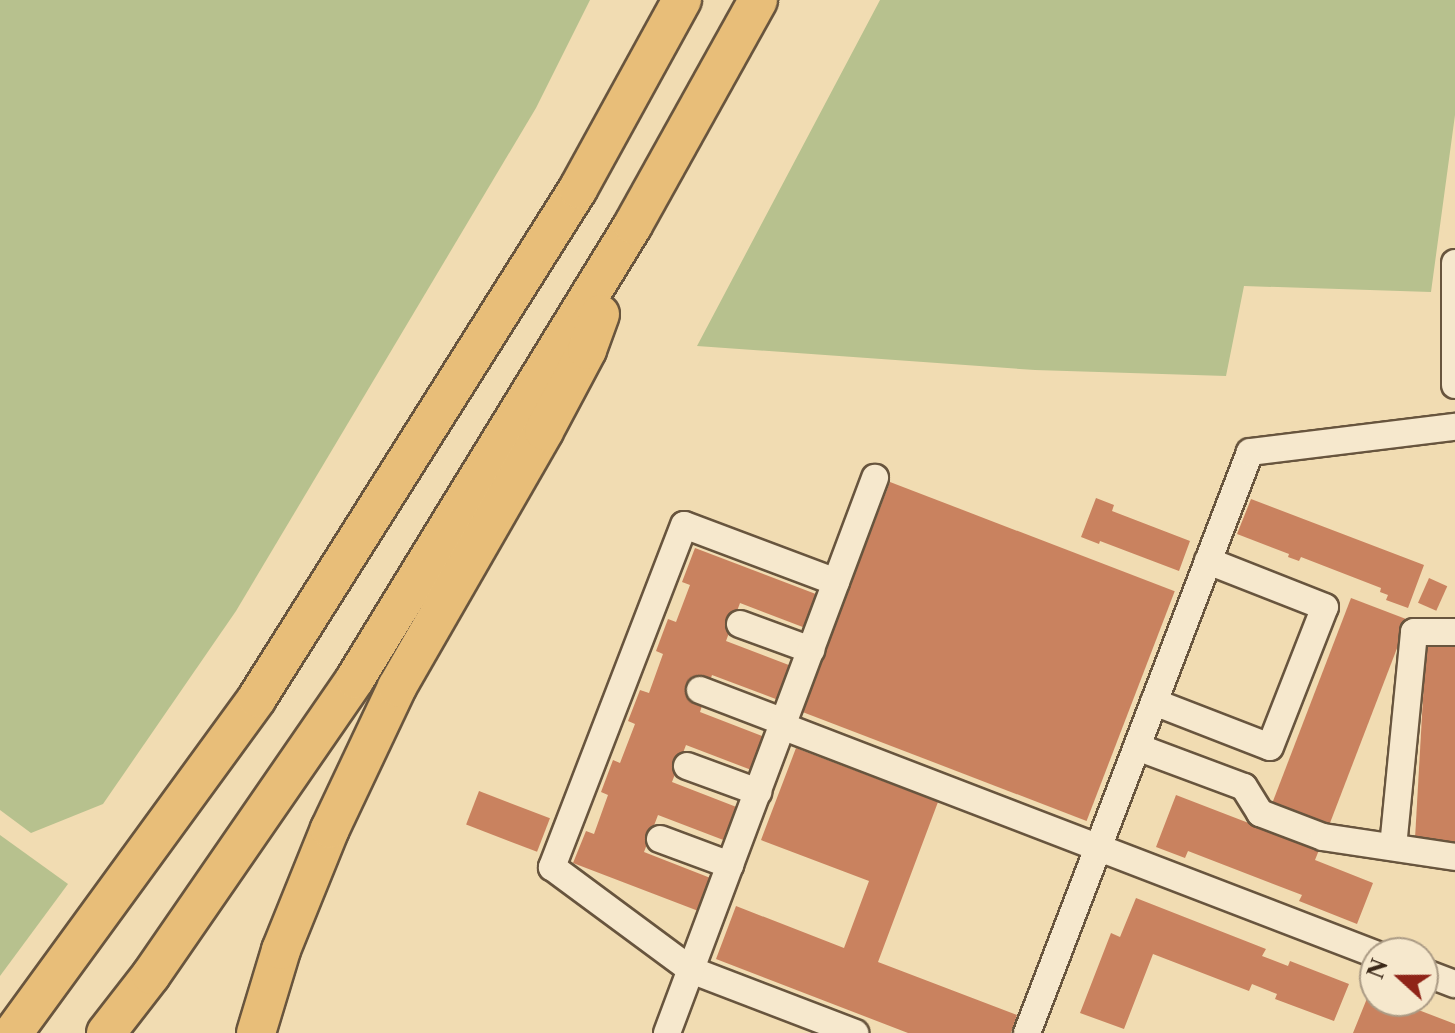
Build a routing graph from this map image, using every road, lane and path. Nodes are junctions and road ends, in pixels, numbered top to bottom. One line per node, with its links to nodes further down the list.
1 (682, 0): 27 (highway)
2 (758, 0): 3 (highway)
3 (633, 225): 28 (highway); 29 (highway)
4 (1455, 263): 5 (lane)
5 (1455, 385)
6 (1455, 427): 8 (lane)
7 (875, 478): 9 (lane)
8 (1208, 561): 14 (lane); 14 (lane)
9 (836, 582): 12 (lane); 25 (lane)
10 (740, 624): 12 (lane)
11 (1455, 632): 21 (lane)
12 (811, 650): 15 (lane)
13 (700, 690): 15 (lane)
14 (1154, 702): 16 (lane)
15 (783, 724): 18 (lane); 20 (lane)
16 (1137, 747): 20 (lane); 21 (lane)
17 (687, 766): 18 (lane)
18 (758, 792): 23 (lane)
19 (660, 839): 23 (lane)
20 (1098, 847): 24 (lane); 32 (lane)
21 (1393, 847): 22 (lane)
22 (1455, 857)
23 (730, 865): 25 (lane)
24 (1359, 948)
25 (691, 970): 26 (lane); 30 (lane)
26 (828, 1028): 31 (lane)
27 (13, 1033)
28 (106, 1033)
29 (256, 1033)
30 (667, 1033)
31 (855, 1033)
32 (1027, 1033)

